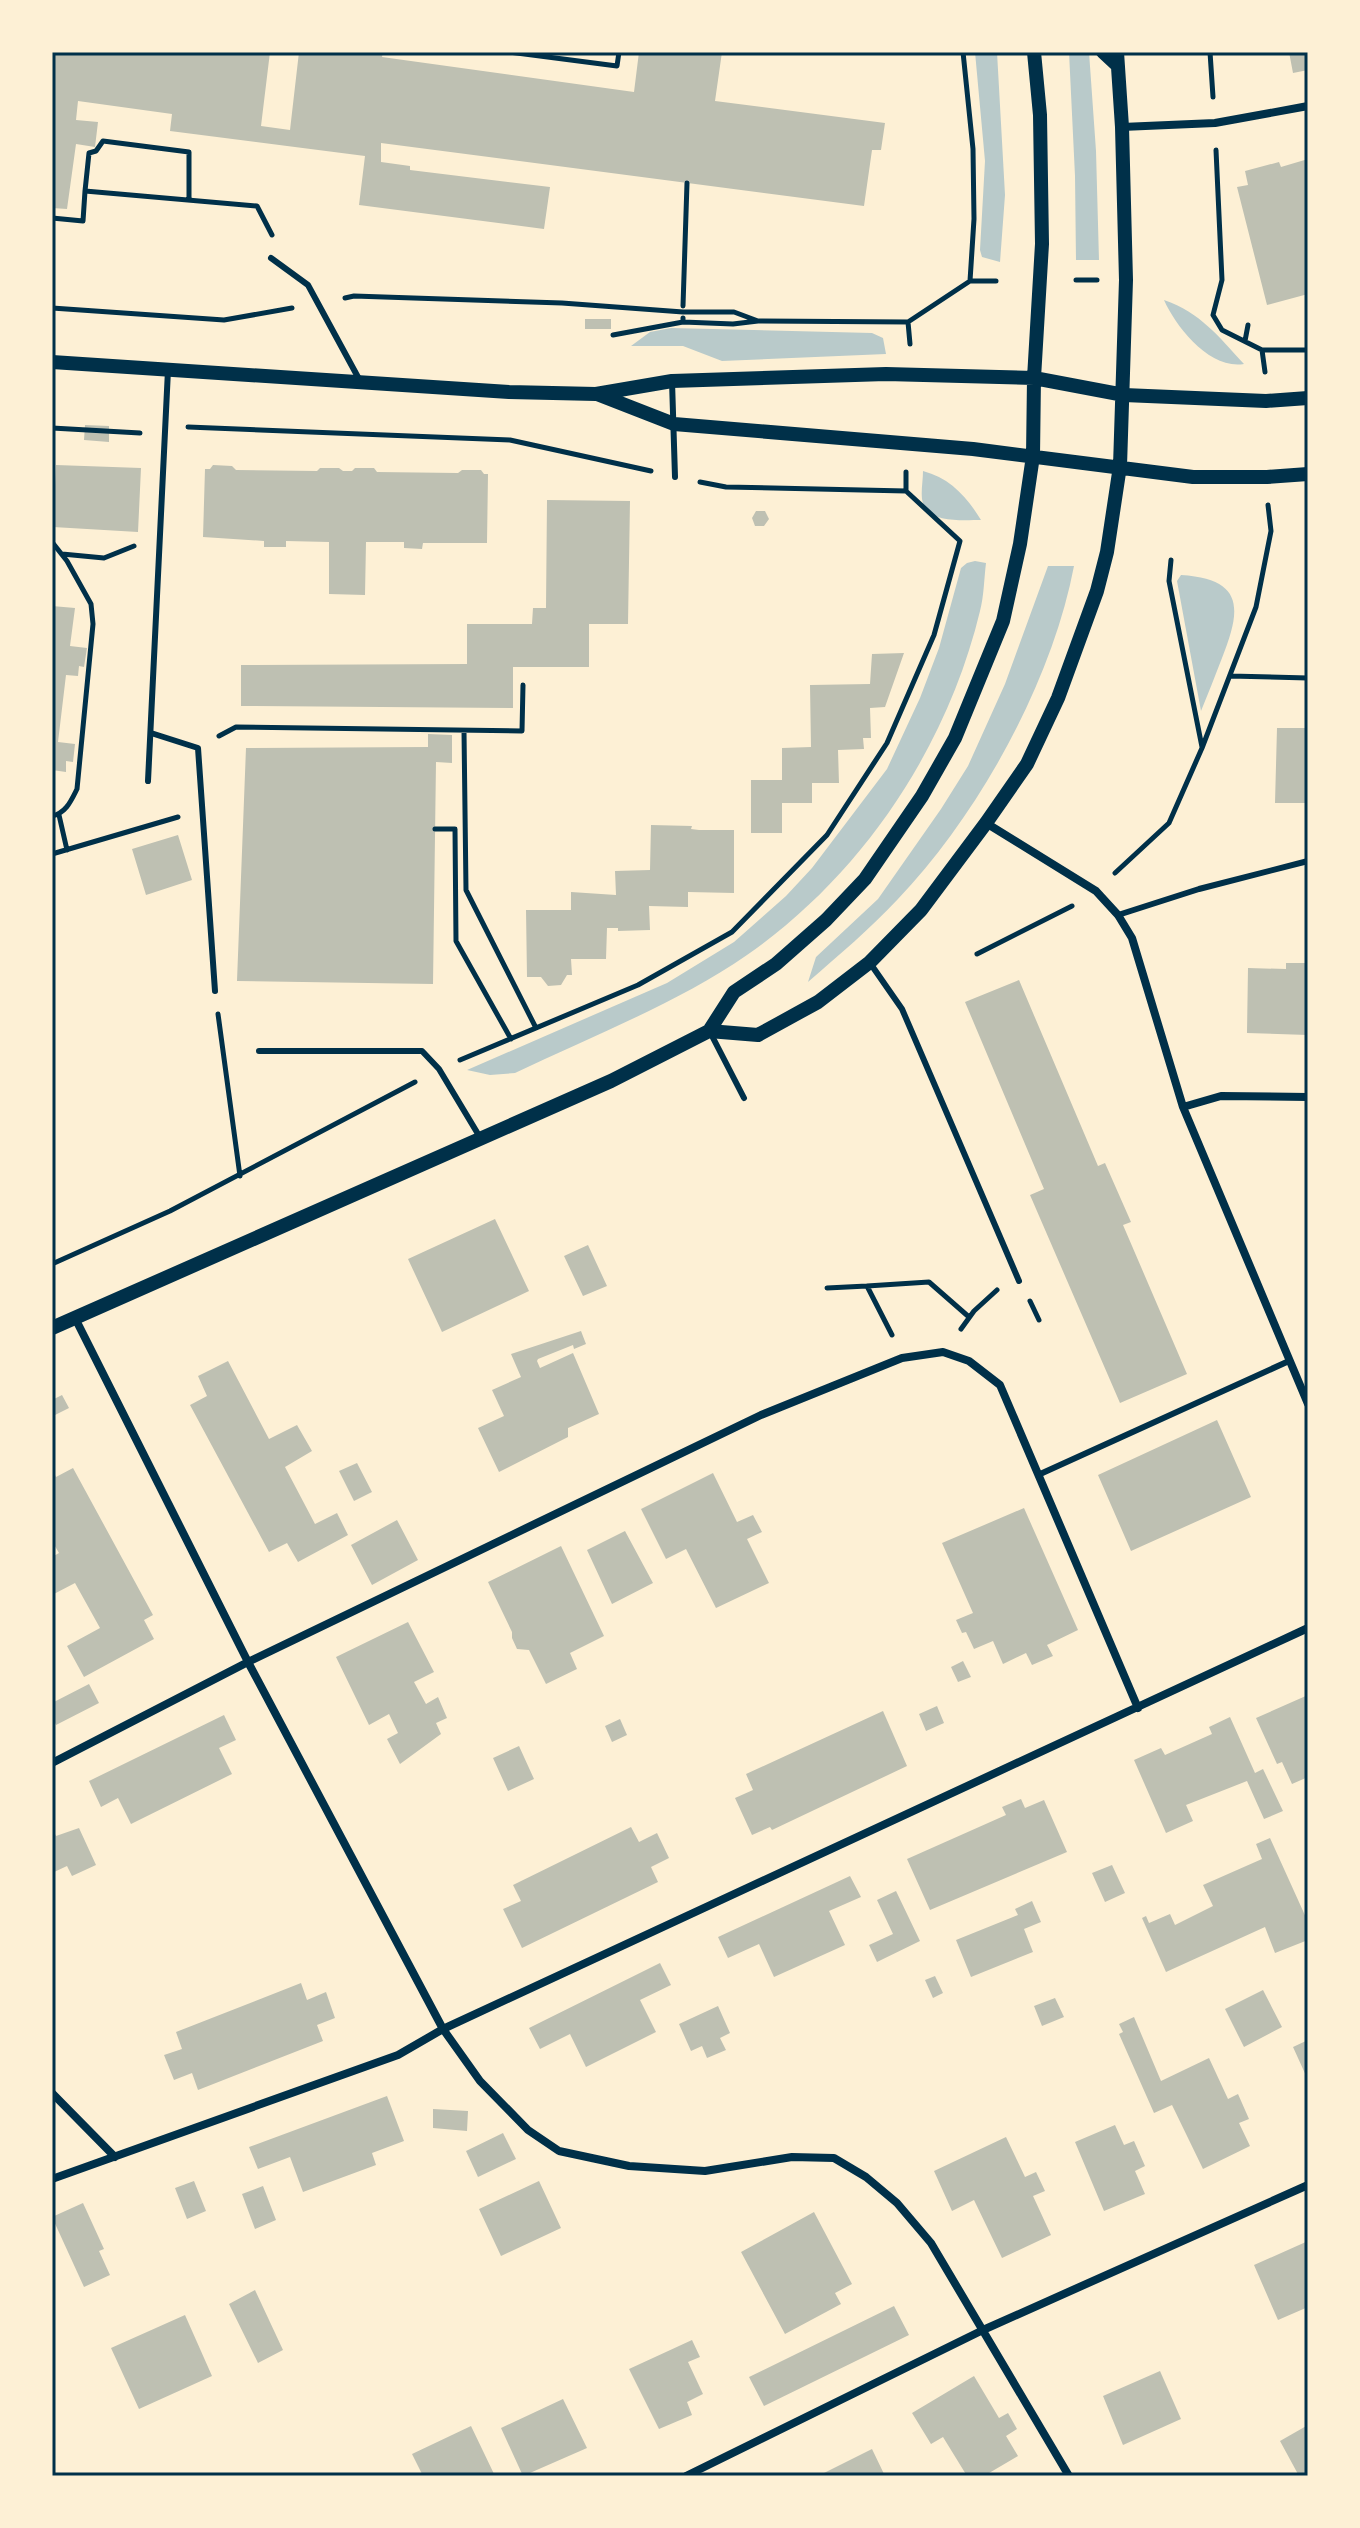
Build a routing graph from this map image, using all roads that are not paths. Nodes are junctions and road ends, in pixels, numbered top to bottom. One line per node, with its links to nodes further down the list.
1 (1034, 52): 9 (street)
2 (1103, 52): 3 (street)
3 (1118, 59): 5 (street)
4 (1308, 106): 5 (street)
5 (1122, 127): 13 (street)
6 (271, 258): 11 (lane)
7 (52, 362): 8 (street)
8 (168, 370): 11 (street); 20 (lane)
9 (1034, 378): 10 (street); 13 (street); 16 (street)
10 (672, 381): 12 (street); 15 (lane)
11 (360, 382): 12 (street)
12 (596, 394): 15 (street)
13 (1124, 395): 14 (street); 17 (street)
14 (1308, 398)
15 (674, 424): 16 (street); 19 (lane)
16 (1033, 456): 17 (street); 27 (street)
17 (1120, 466): 18 (street); 22 (street)
18 (1308, 474)
19 (675, 477)
20 (151, 733): 21 (lane); 26 (lane)
21 (148, 781)
22 (986, 823): 24 (street); 25 (street)
23 (1308, 861): 24 (lane)
24 (1118, 915): 31 (street)
25 (870, 962): 27 (street); 33 (lane)
26 (215, 991)
27 (709, 1031): 30 (lane); 32 (street)
28 (259, 1051): 32 (lane)
29 (1308, 1097): 31 (street)
30 (744, 1098)
31 (1183, 1107): 36 (street)
32 (481, 1139): 34 (street)
33 (1019, 1281)
34 (75, 1318): 35 (street); 40 (street)
35 (52, 1328)
36 (1289, 1361): 37 (street); 38 (lane)
37 (1308, 1404)
38 (1038, 1475): 40 (street); 41 (street)
39 (1308, 1628): 41 (street)
40 (248, 1662): 42 (street); 43 (street)
41 (1138, 1708): 43 (street)
42 (52, 1763)
43 (443, 2029): 45 (street); 48 (street)
44 (52, 2093): 45 (street)
45 (115, 2157): 46 (street)
46 (52, 2179)
47 (1308, 2185): 48 (street)
48 (983, 2330): 49 (street); 50 (street)
49 (686, 2476)
50 (1069, 2476)

